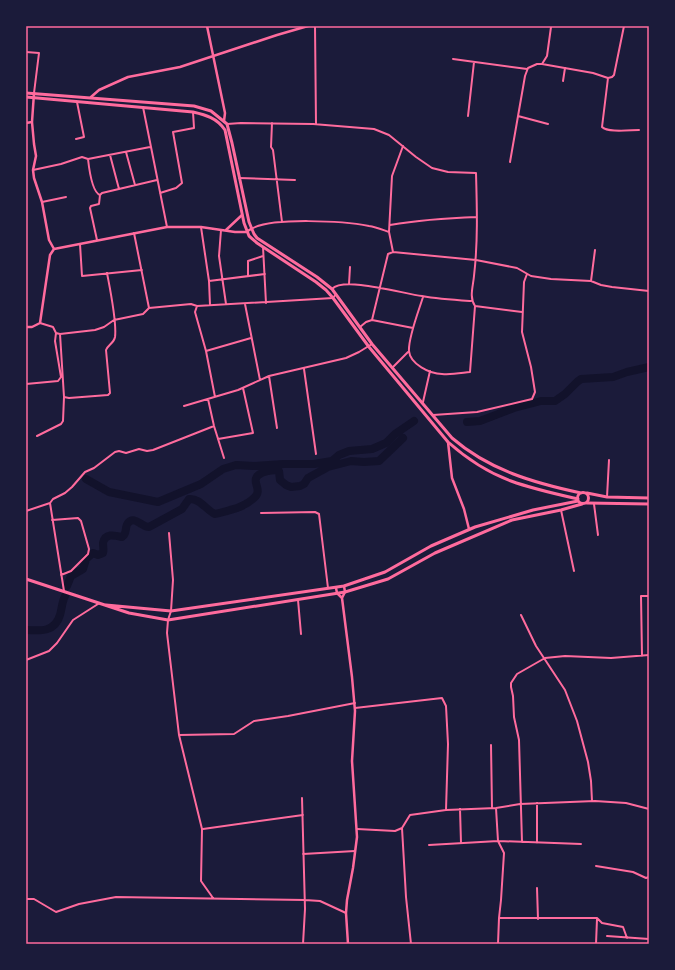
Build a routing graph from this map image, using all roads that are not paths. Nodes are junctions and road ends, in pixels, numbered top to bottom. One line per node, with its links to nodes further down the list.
1 (207, 26): 7 (street)
2 (308, 26): 7 (street)
3 (315, 26): 30 (street)
4 (624, 26): 13 (street)
5 (551, 27): 10 (street)
6 (26, 52): 16 (street)
7 (213, 56): 17 (street); 25 (street)
8 (453, 59): 9 (street)
9 (474, 62): 12 (street); 23 (street)
10 (542, 64): 11 (street); 12 (street)
11 (565, 68): 13 (street); 14 (street)
12 (527, 69): 24 (street)
13 (608, 78): 32 (street)
14 (563, 81)
15 (26, 93): 16 (main road)
16 (34, 93): 17 (main road); 19 (street)
17 (91, 97): 25 (main road)
18 (26, 98): 19 (main road)
19 (33, 98): 20 (main road); 26 (street)
20 (76, 101): 21 (main road); 33 (street)
21 (143, 107): 22 (main road); 35 (street)
22 (193, 112): 47 (street); 51 (main road)
23 (468, 116)
24 (518, 116): 31 (street); 39 (street)
25 (224, 121): 29 (main road)
26 (32, 122): 27 (street); 40 (street)
27 (26, 123)
28 (272, 123): 29 (street); 30 (street); 42 (street)
29 (227, 124): 41 (main road)
30 (316, 124): 34 (street)
31 (548, 124)
32 (639, 130)
33 (76, 139)
34 (403, 146): 52 (street); 54 (street)
35 (150, 147): 36 (street); 43 (street)
36 (126, 152): 37 (street); 45 (street)
37 (110, 155): 38 (street); 46 (street)
38 (88, 159): 40 (street); 48 (street)
39 (510, 162)
40 (33, 170): 50 (street)
41 (239, 178): 42 (street); 57 (main road)
42 (277, 179): 44 (street); 53 (street)
43 (157, 180): 45 (street); 47 (street)
44 (295, 180)
45 (135, 185): 46 (street)
46 (119, 189): 48 (street)
47 (160, 193): 55 (street)
48 (100, 195): 63 (street)
49 (66, 197): 50 (street)
50 (42, 202): 66 (street)
51 (242, 215): 59 (street); 60 (main road)
52 (477, 217): 54 (street); 70 (street)
53 (282, 222): 57 (street); 61 (street)
54 (390, 225): 61 (street)
55 (167, 227): 56 (street); 62 (street)
56 (201, 227): 58 (street); 78 (street)
57 (251, 229): 60 (street); 82 (main road)
58 (221, 230): 59 (street); 77 (street)
59 (226, 230): 60 (street)
60 (246, 232): 65 (main road)
61 (389, 232): 68 (street)
62 (134, 233): 63 (street); 72 (street)
63 (97, 240): 64 (street)
64 (80, 244): 66 (street); 73 (street)
65 (263, 247): 69 (street); 86 (main road)
66 (54, 248): 98 (street)
67 (595, 250): 79 (street)
68 (393, 252): 70 (street); 81 (street)
69 (263, 256): 74 (street); 76 (street)
70 (476, 260): 75 (street); 87 (street)
71 (350, 268): 80 (street)
72 (142, 270): 73 (street); 94 (street)
73 (107, 273): 96 (street)
74 (264, 274): 76 (street); 88 (street)
75 (526, 274): 79 (street); 95 (street)
76 (248, 276): 77 (street)
77 (221, 280): 78 (street); 89 (street)
78 (209, 281): 91 (street)
79 (591, 281): 83 (street)
80 (349, 284): 81 (street); 82 (street)
81 (380, 288): 85 (street); 97 (street)
82 (332, 289): 84 (main road)
83 (649, 291)
84 (336, 294): 86 (street); 100 (main road)
85 (423, 297): 87 (street); 101 (street)
86 (333, 298): 88 (street); 106 (main road)
87 (471, 301): 93 (street)
88 (266, 303): 90 (street)
89 (226, 304): 90 (street); 91 (street)
90 (245, 304): 104 (street)
91 (210, 305): 92 (street)
92 (197, 306): 94 (street); 107 (street)
93 (475, 306): 95 (street); 111 (street)
94 (149, 308): 96 (street)
95 (522, 312): 121 (street)
96 (114, 320): 103 (street); 116 (street)
97 (372, 320): 100 (street); 101 (street)
98 (40, 323): 99 (street); 102 (street)
99 (26, 327)
100 (360, 327): 105 (main road)
101 (413, 328): 108 (street)
102 (56, 333): 103 (street); 114 (street)
103 (60, 334): 116 (street)
104 (252, 338): 107 (street); 113 (street)
105 (372, 344): 106 (street); 109 (main road)
106 (369, 347): 110 (street); 126 (main road)
107 (206, 351): 117 (street)
108 (409, 351): 109 (street); 111 (street)
109 (392, 368): 119 (main road)
110 (304, 369): 112 (street); 127 (street)
111 (430, 371): 119 (street)
112 (269, 376): 113 (street); 123 (street)
113 (260, 380): 115 (street)
114 (26, 384)
115 (243, 388): 117 (street); 125 (street)
116 (64, 397): 124 (street)
117 (215, 397): 118 (street)
118 (208, 399): 120 (street); 122 (street)
119 (422, 403): 121 (main road)
120 (184, 406)
121 (432, 415): 130 (main road)
122 (214, 426): 125 (street); 135 (street)
123 (276, 428)
124 (37, 436)
125 (218, 439): 128 (street)
126 (448, 442): 134 (main road); 144 (street)
127 (316, 454)
128 (224, 458)
129 (609, 460): 132 (street)
130 (581, 493): 131 (main road); 134 (main road)
131 (587, 493): 132 (main road); 136 (main road)
132 (607, 497): 133 (main road)
133 (649, 498)
134 (578, 500): 138 (main road); 144 (main road)
135 (50, 503): 141 (street); 143 (street)
136 (587, 503): 137 (main road); 138 (main road)
137 (594, 503): 139 (main road); 146 (street)
138 (582, 504): 140 (main road)
139 (649, 504)
140 (562, 510): 147 (street); 154 (main road)
141 (26, 511)
142 (261, 513): 152 (street)
143 (52, 520): 148 (street); 148 (street)
144 (468, 529): 150 (main road)
145 (168, 533): 160 (street)
146 (598, 535)
147 (574, 571)
148 (61, 575): 153 (street)
149 (26, 579): 153 (main road)
150 (344, 586): 151 (main road); 154 (street)
151 (336, 588): 152 (main road); 155 (street)
152 (328, 589): 160 (main road)
153 (64, 592): 159 (main road)
154 (345, 592): 155 (main road); 157 (street)
155 (337, 593): 157 (street); 158 (main road)
156 (649, 596): 165 (street)
157 (342, 598): 168 (street)
158 (298, 599): 162 (main road); 163 (street)
159 (98, 604): 160 (main road); 162 (main road); 167 (street)
160 (171, 611): 162 (street)
161 (521, 615): 166 (street)
162 (168, 620): 170 (street)
163 (301, 634)
164 (649, 655): 165 (street)
165 (642, 656): 166 (street)
166 (545, 658): 173 (street); 175 (street)
167 (26, 660)
168 (355, 703): 169 (street); 170 (street)
169 (355, 708): 180 (street); 184 (street)
170 (179, 735): 183 (street)
171 (491, 745): 176 (street)
172 (302, 798): 181 (street)
173 (592, 801): 174 (street); 179 (street)
174 (537, 803): 175 (street); 188 (street)
175 (520, 804): 177 (street); 186 (street)
176 (492, 808): 177 (street); 178 (street)
177 (496, 808): 185 (street)
178 (460, 809): 180 (street); 187 (street)
179 (649, 809)
180 (446, 810): 182 (street)
181 (303, 815): 183 (street); 192 (street)
182 (402, 828): 184 (street); 208 (street)
183 (202, 829): 196 (street)
184 (357, 829): 191 (street)
185 (498, 842): 186 (street); 187 (street); 200 (street)
186 (522, 842): 188 (street)
187 (461, 843): 190 (street)
188 (537, 843): 189 (street)
189 (580, 844)
190 (429, 845)
191 (355, 851): 192 (street); 199 (street)
192 (303, 854): 198 (street)
193 (596, 866): 194 (street)
194 (649, 877)
195 (537, 888): 202 (street)
196 (214, 898): 197 (street); 198 (street)
197 (26, 899)
198 (305, 900): 199 (street); 206 (street)
199 (346, 913): 207 (street)
200 (499, 918): 202 (street); 209 (street)
201 (597, 918): 202 (street); 204 (street); 210 (street)
202 (538, 919)
203 (607, 936): 204 (street)
204 (627, 938): 205 (street)
205 (649, 939)
206 (302, 944)
207 (348, 944)
208 (411, 944)
209 (498, 944)
210 (596, 944)

